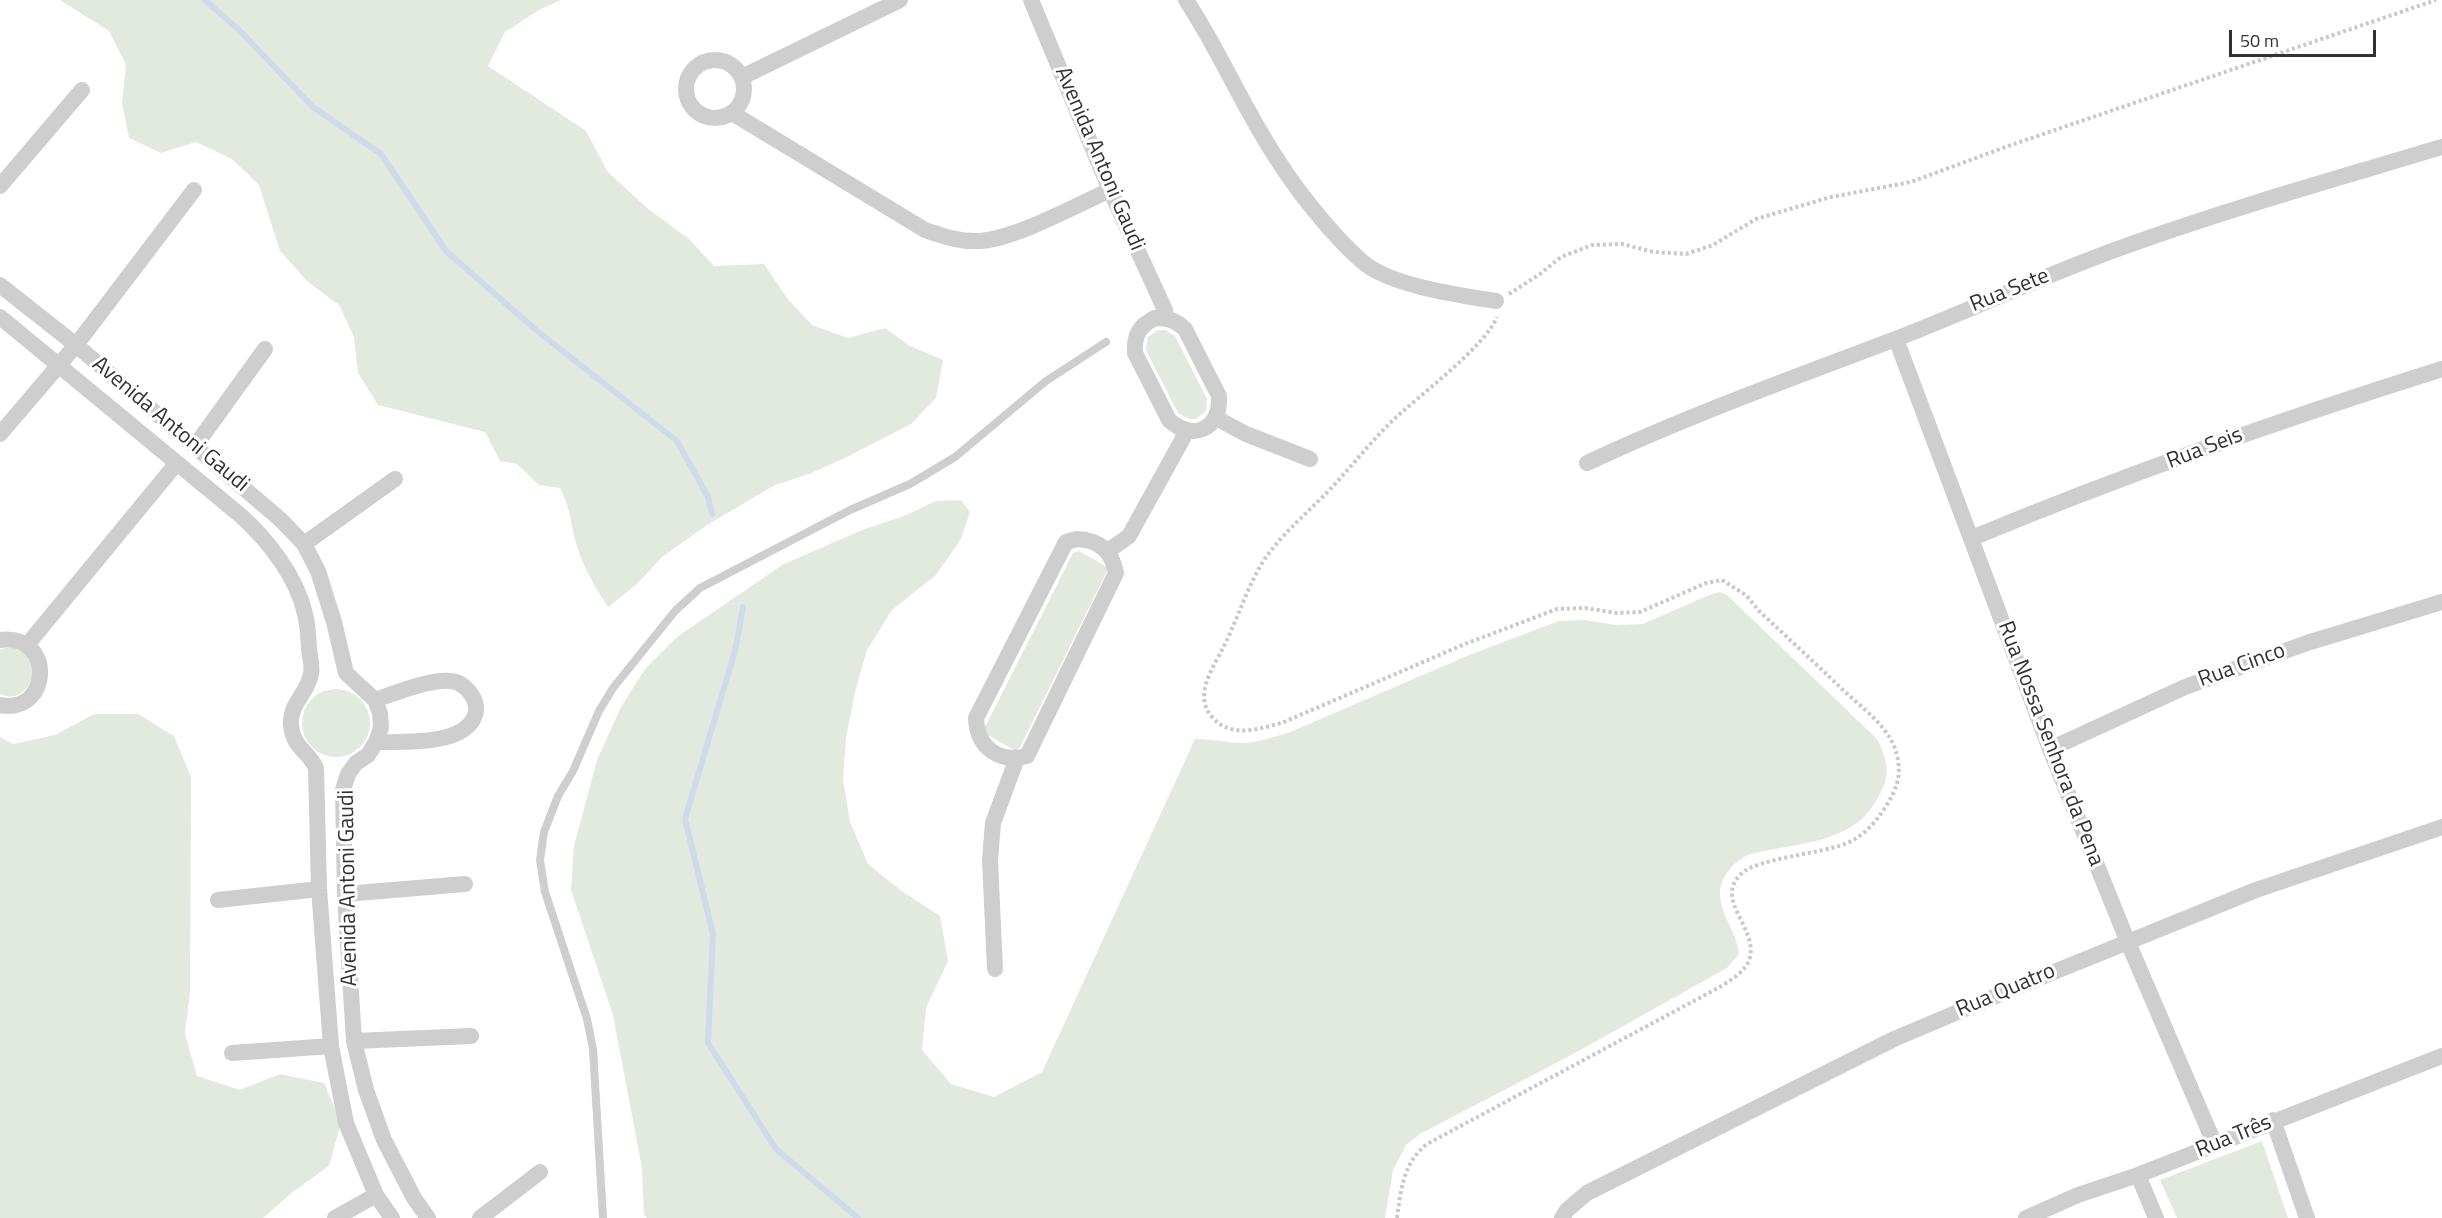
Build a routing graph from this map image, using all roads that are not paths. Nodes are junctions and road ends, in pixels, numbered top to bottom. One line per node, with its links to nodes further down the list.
1 (900, 0): 4 (street)
2 (1031, 0): 10 (street, Avenida Antoni Gaudi)
3 (1186, 0): 12 (street)
4 (742, 77): 6 (street); 6 (street)
5 (82, 90): 8 (street)
6 (732, 113): 10 (street)
7 (2442, 147): 15 (street, Rua Sete)
8 (0, 186)
9 (194, 190): 17 (street)
10 (1110, 190): 14 (street, Avenida Antoni Gaudi)
11 (0, 285): 17 (street, Avenida Antoni Gaudi)
12 (1496, 301)
13 (0, 317): 19 (street, Avenida Antoni Gaudi)
14 (1166, 318): 21 (street); 22 (street)
15 (1896, 339): 26 (street, Rua Sete); 29 (street, Rua Nossa Senhora da Pena)
16 (1106, 342): 61 (lane)
17 (76, 345): 19 (street); 24 (street, Avenida Antoni Gaudi)
18 (265, 349): 24 (street)
19 (58, 365): 23 (street); 27 (street, Avenida Antoni Gaudi)
20 (2442, 369): 29 (street, Rua Seis)
21 (1216, 418): 22 (street); 25 (street)
22 (1187, 431): 31 (street)
23 (0, 434)
24 (195, 446): 30 (street, Avenida Antoni Gaudi)
25 (1310, 459)
26 (1587, 463)
27 (176, 464): 34 (street); 42 (street, Avenida Antoni Gaudi)
28 (395, 479): 30 (street)
29 (1972, 538): 38 (street, Rua Nossa Senhora da Pena)
30 (304, 544): 35 (street, Avenida Antoni Gaudi)
31 (1108, 552): 39 (street); 39 (street)
32 (2442, 602): 38 (street, Rua Cinco)
33 (0, 640): 34 (street)
34 (27, 645): 36 (street)
35 (375, 700): 37 (street); 37 (street)
36 (0, 705)
37 (376, 742): 43 (street, Avenida Antoni Gaudi)
38 (2050, 749): 45 (street, Rua Nossa Senhora da Pena)
39 (1017, 758): 46 (street)
40 (2442, 827): 45 (street, Rua Quatro)
41 (465, 884): 43 (street)
42 (319, 889): 44 (street); 49 (street, Avenida Antoni Gaudi)
43 (345, 894): 48 (street, Avenida Antoni Gaudi)
44 (218, 900)
45 (2127, 940): 53 (street, Rua Nossa Senhora da Pena); 62 (street, Rua Quatro)
46 (995, 969)
47 (471, 1036): 48 (street)
48 (354, 1041): 59 (street, Avenida Antoni Gaudi)
49 (331, 1046): 50 (street); 56 (street, Avenida Antoni Gaudi)
50 (232, 1053)
51 (2442, 1056): 52 (street, Rua Três)
52 (2273, 1120): 53 (street, Rua Três); 65 (street)
53 (2215, 1145): 55 (street, Rua Três)
54 (540, 1172): 60 (street)
55 (2138, 1175): 63 (street, Rua Três); 64 (street)
56 (376, 1195): 57 (street); 58 (street, Avenida Antoni Gaudi)
57 (335, 1218)
58 (392, 1218)
59 (428, 1218)
60 (480, 1218)
61 (603, 1218)
62 (1562, 1218)
63 (2026, 1218)
64 (2156, 1218)
65 (2307, 1218)

